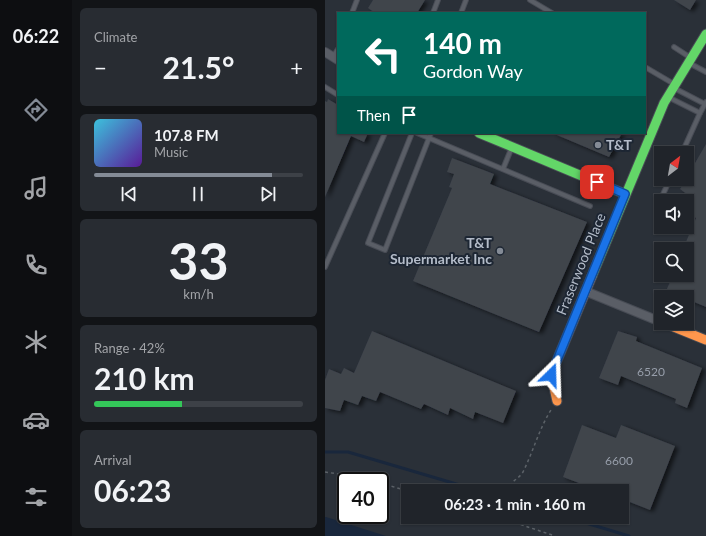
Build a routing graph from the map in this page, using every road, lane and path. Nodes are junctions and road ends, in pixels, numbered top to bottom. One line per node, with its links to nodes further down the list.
1 (357, 0): 5 (lane)
2 (438, 0): 6 (lane)
3 (467, 0): 7 (lane)
4 (530, 0): 8 (lane)
5 (352, 12)
6 (433, 12)
7 (461, 12)
8 (550, 12)
9 (706, 34): 13 (street, Fraserwood Place)
10 (674, 47): 13 (lane)
11 (325, 52): 12 (street)
12 (336, 58)
13 (690, 60): 15 (lane); 16 (street, Fraserwood Place)
14 (646, 68): 16 (lane)
15 (706, 72)
16 (674, 86): 19 (street, Fraserwood Place); 20 (lane)
17 (325, 87): 18 (lane)
18 (337, 94)
19 (668, 97): 21 (lane); 31 (street, Fraserwood Place)
20 (705, 103): 21 (lane)
21 (700, 112): 29 (lane)
22 (385, 134): 33 (lane)
23 (412, 134): 27 (lane)
24 (419, 134): 27 (lane)
25 (431, 134): 27 (lane)
26 (482, 134): 28 (street)
27 (429, 138): 30 (lane)
28 (512, 146): 30 (lane); 31 (street)
29 (685, 146)
30 (503, 169): 32 (lane)
31 (625, 194): 34 (street, Fraserwood Place)
32 (590, 206)
33 (325, 267)
34 (585, 291): 35 (street); 38 (street, Fraserwood Place)
35 (654, 319)
36 (682, 330): 37 (street)
37 (706, 340)
38 (557, 401): 41 (path)
39 (325, 472): 40 (path)
40 (337, 474)
41 (509, 484)
42 (389, 486): 43 (path)
43 (401, 489)
44 (520, 524): 45 (path)
45 (555, 536)

